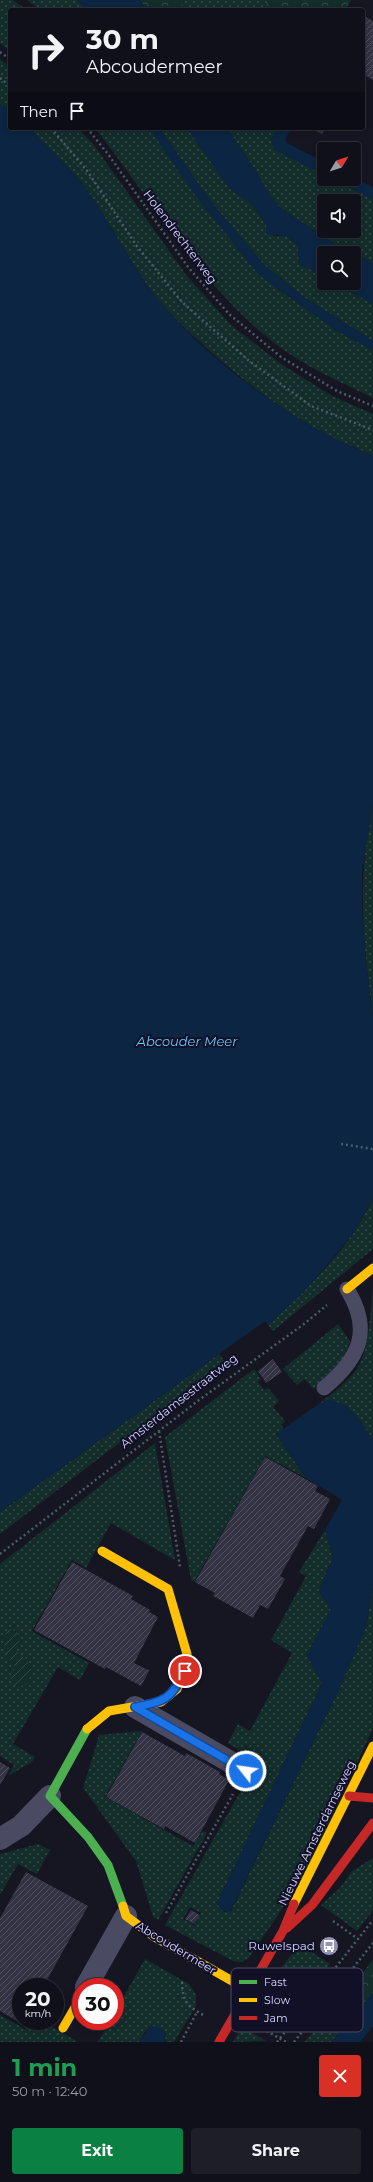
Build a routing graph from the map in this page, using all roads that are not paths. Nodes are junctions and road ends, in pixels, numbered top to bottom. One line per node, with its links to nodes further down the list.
1 (373, 1268): 2 (street)
2 (347, 1289): 3 (lane)
3 (324, 1388)
4 (102, 1551): 5 (street)
5 (135, 1707): 7 (street); 8 (street)
6 (373, 1746): 9 (street, Nieuwe Amsterdamseweg)
7 (246, 1771)
8 (50, 1796): 13 (street); 14 (street, Abcoudermeer)
9 (349, 1796): 10 (street); 11 (street); 15 (street, Nieuwe Amsterdamseweg)
10 (373, 1798)
11 (358, 1808)
12 (371, 1823): 15 (street, Nieuwe Amsterdamseweg)
13 (0, 1839)
14 (126, 1916): 17 (street, Abcoudermeer); 18 (street, Abcoudermeer)
15 (283, 1931): 16 (street, Nieuwe Amsterdamseweg)
16 (261, 1968)
17 (91, 1978)
18 (231, 1980)
19 (72, 2012): 21 (street)
20 (231, 2021): 22 (street, Nieuwe Amsterdamseweg)
21 (64, 2026)
22 (219, 2042)

